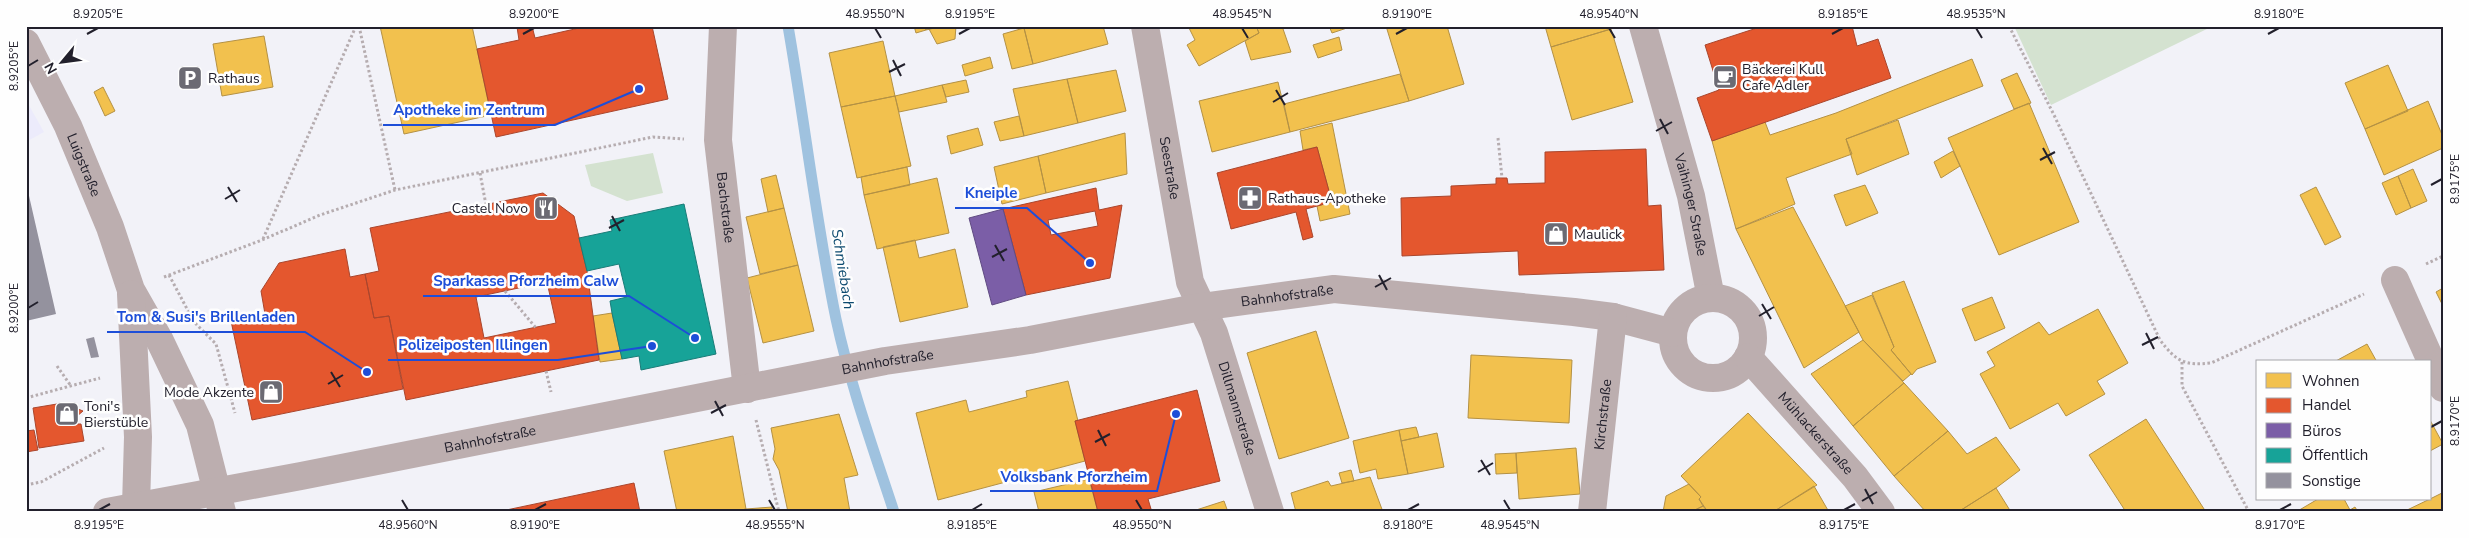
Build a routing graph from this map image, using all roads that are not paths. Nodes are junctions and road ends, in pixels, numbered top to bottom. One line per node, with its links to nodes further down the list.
1 (723, 26): 15 (street, Bachstraße)
2 (1145, 26): 8 (street, Seestraße)
3 (1643, 26): 7 (street, Vaihinger Straße)
4 (26, 43): 6 (street, Luigstraße)
5 (2395, 280): 12 (street)
6 (131, 290): 16 (street, Luigstraße); 17 (street, Luigstraße)
7 (1711, 298): 10 (street); 11 (street)
8 (1202, 307): 9 (street, Bahnhofstraße); 15 (street, Bahnhofstraße); 19 (street, Dillmannstraße)
9 (1613, 317): 10 (street, Bahnhofstraße); 20 (street, Kirchstraße)
10 (1673, 333): 11 (street)
11 (1748, 357): 21 (street, Mühlackerstraße)
12 (2431, 360)
13 (2432, 363): 14 (street)
14 (2443, 388)
15 (747, 389): 16 (street, Bahnhofstraße)
16 (220, 502): 17 (street, Bahnhofstraße)
17 (137, 509): 18 (street, Bahnhofstraße)
18 (107, 512)
19 (1270, 512)
20 (1592, 512)
21 (1881, 512)

